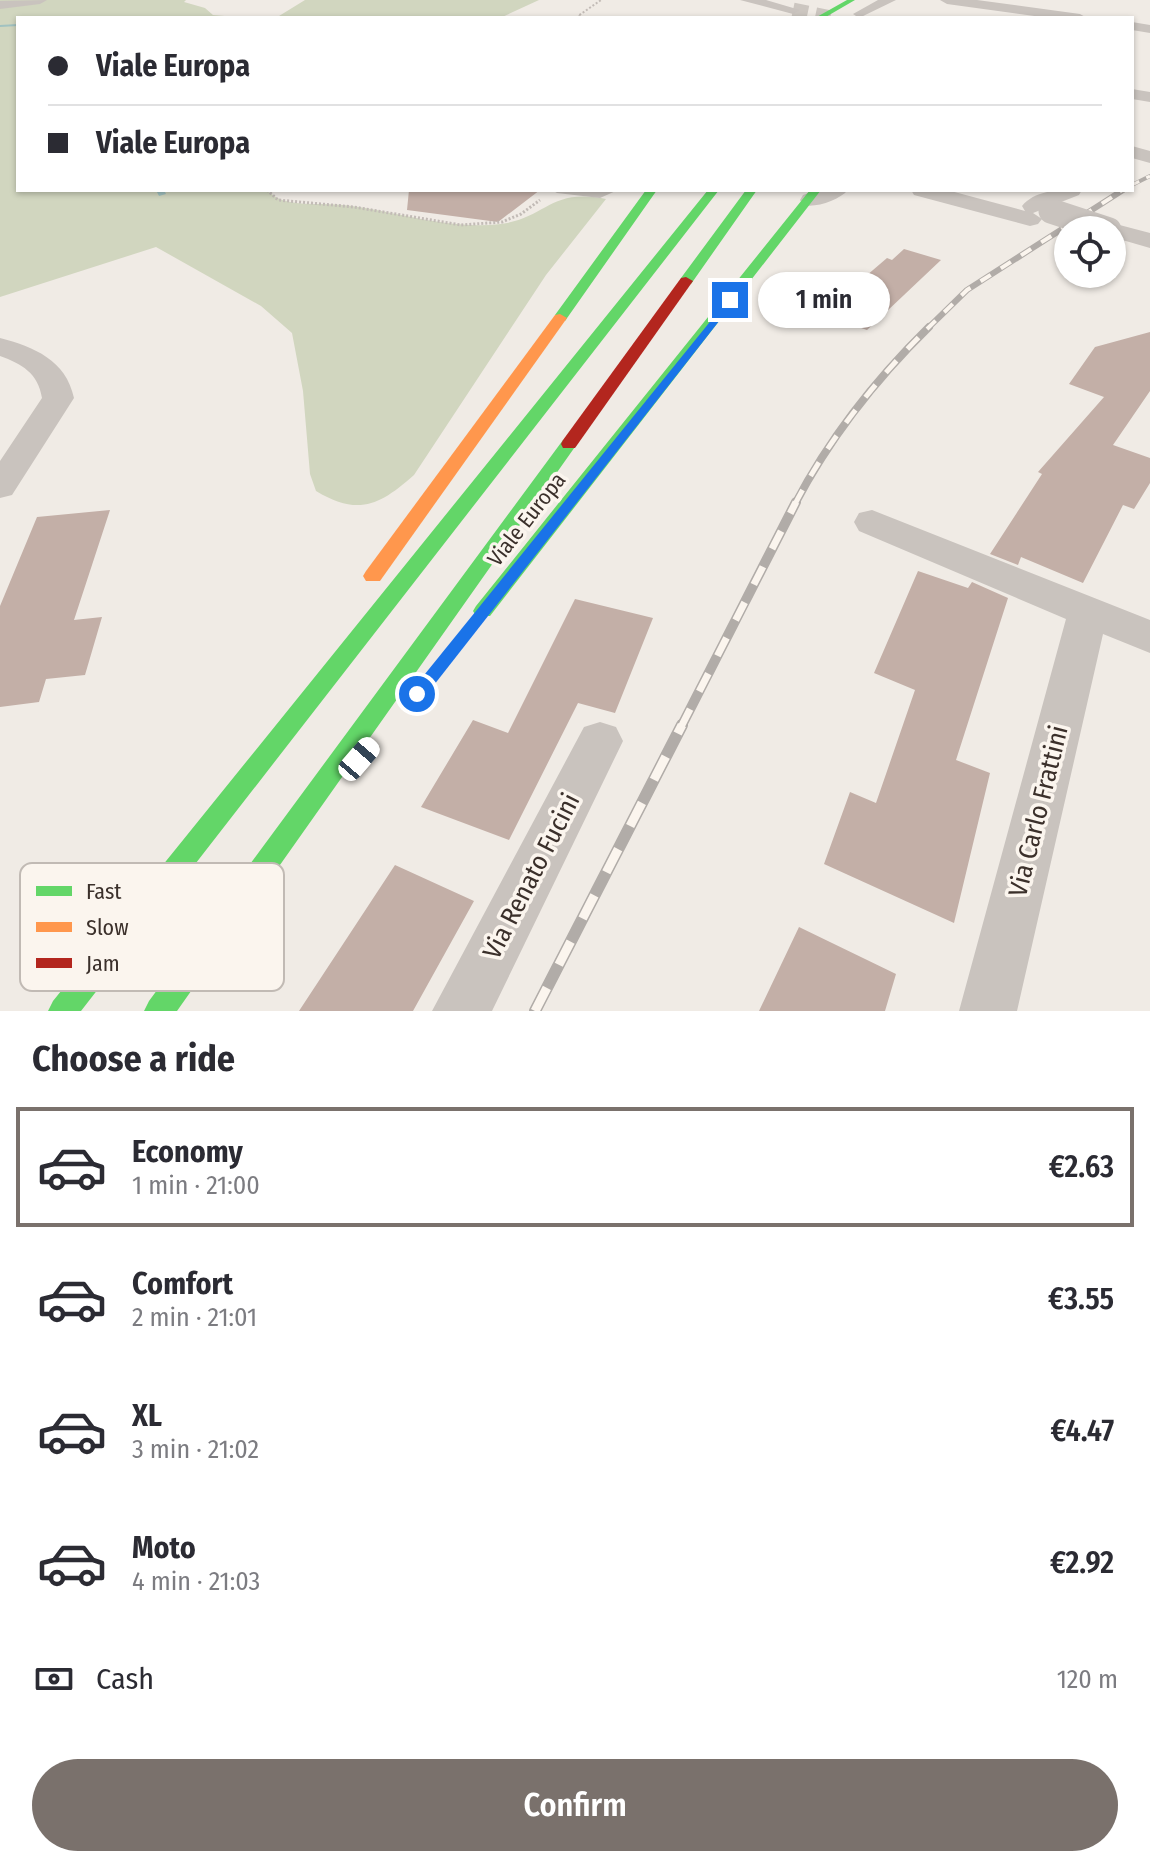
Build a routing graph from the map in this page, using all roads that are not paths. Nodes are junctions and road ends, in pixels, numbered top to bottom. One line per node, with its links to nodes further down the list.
1 (40, 0): 6 (street)
2 (747, 0): 8 (street)
3 (877, 0): 7 (street)
4 (889, 0): 7 (street)
5 (947, 0): 10 (street)
6 (0, 5)
7 (845, 9): 8 (street); 9 (street)
8 (796, 14)
9 (825, 16)
10 (1065, 16)
11 (574, 192): 12 (lane)
12 (608, 192)
13 (651, 192): 30 (street)
14 (712, 192): 37 (street)
15 (751, 192): 39 (street, Viale Europa)
16 (933, 192): 20 (street)
17 (983, 192): 20 (street)
18 (1068, 192): 20 (street)
19 (814, 195): 32 (street, Viale Europa)
20 (1038, 212): 21 (street, bridge); 22 (street)
21 (1054, 216)
22 (1054, 221)
23 (1126, 234): 24 (street)
24 (1150, 241)
25 (1126, 245): 26 (street)
26 (1150, 250)
27 (0, 347): 28 (street)
28 (0, 487)
29 (872, 522): 31 (street)
30 (365, 587)
31 (1088, 612): 33 (street); 46 (street, Via Carlo Frattini)
32 (476, 620)
33 (1150, 637)
34 (293, 691): 37 (street)
35 (386, 729): 40 (street, Viale Europa)
36 (600, 741): 45 (street, Via Renato Fucini)
37 (190, 852): 38 (street)
38 (181, 863)
39 (266, 863)
40 (266, 863)
41 (79, 991): 43 (street)
42 (173, 991): 44 (street, Viale Europa)
43 (63, 1011)
44 (159, 1011)
45 (461, 1011)
46 (988, 1011)

